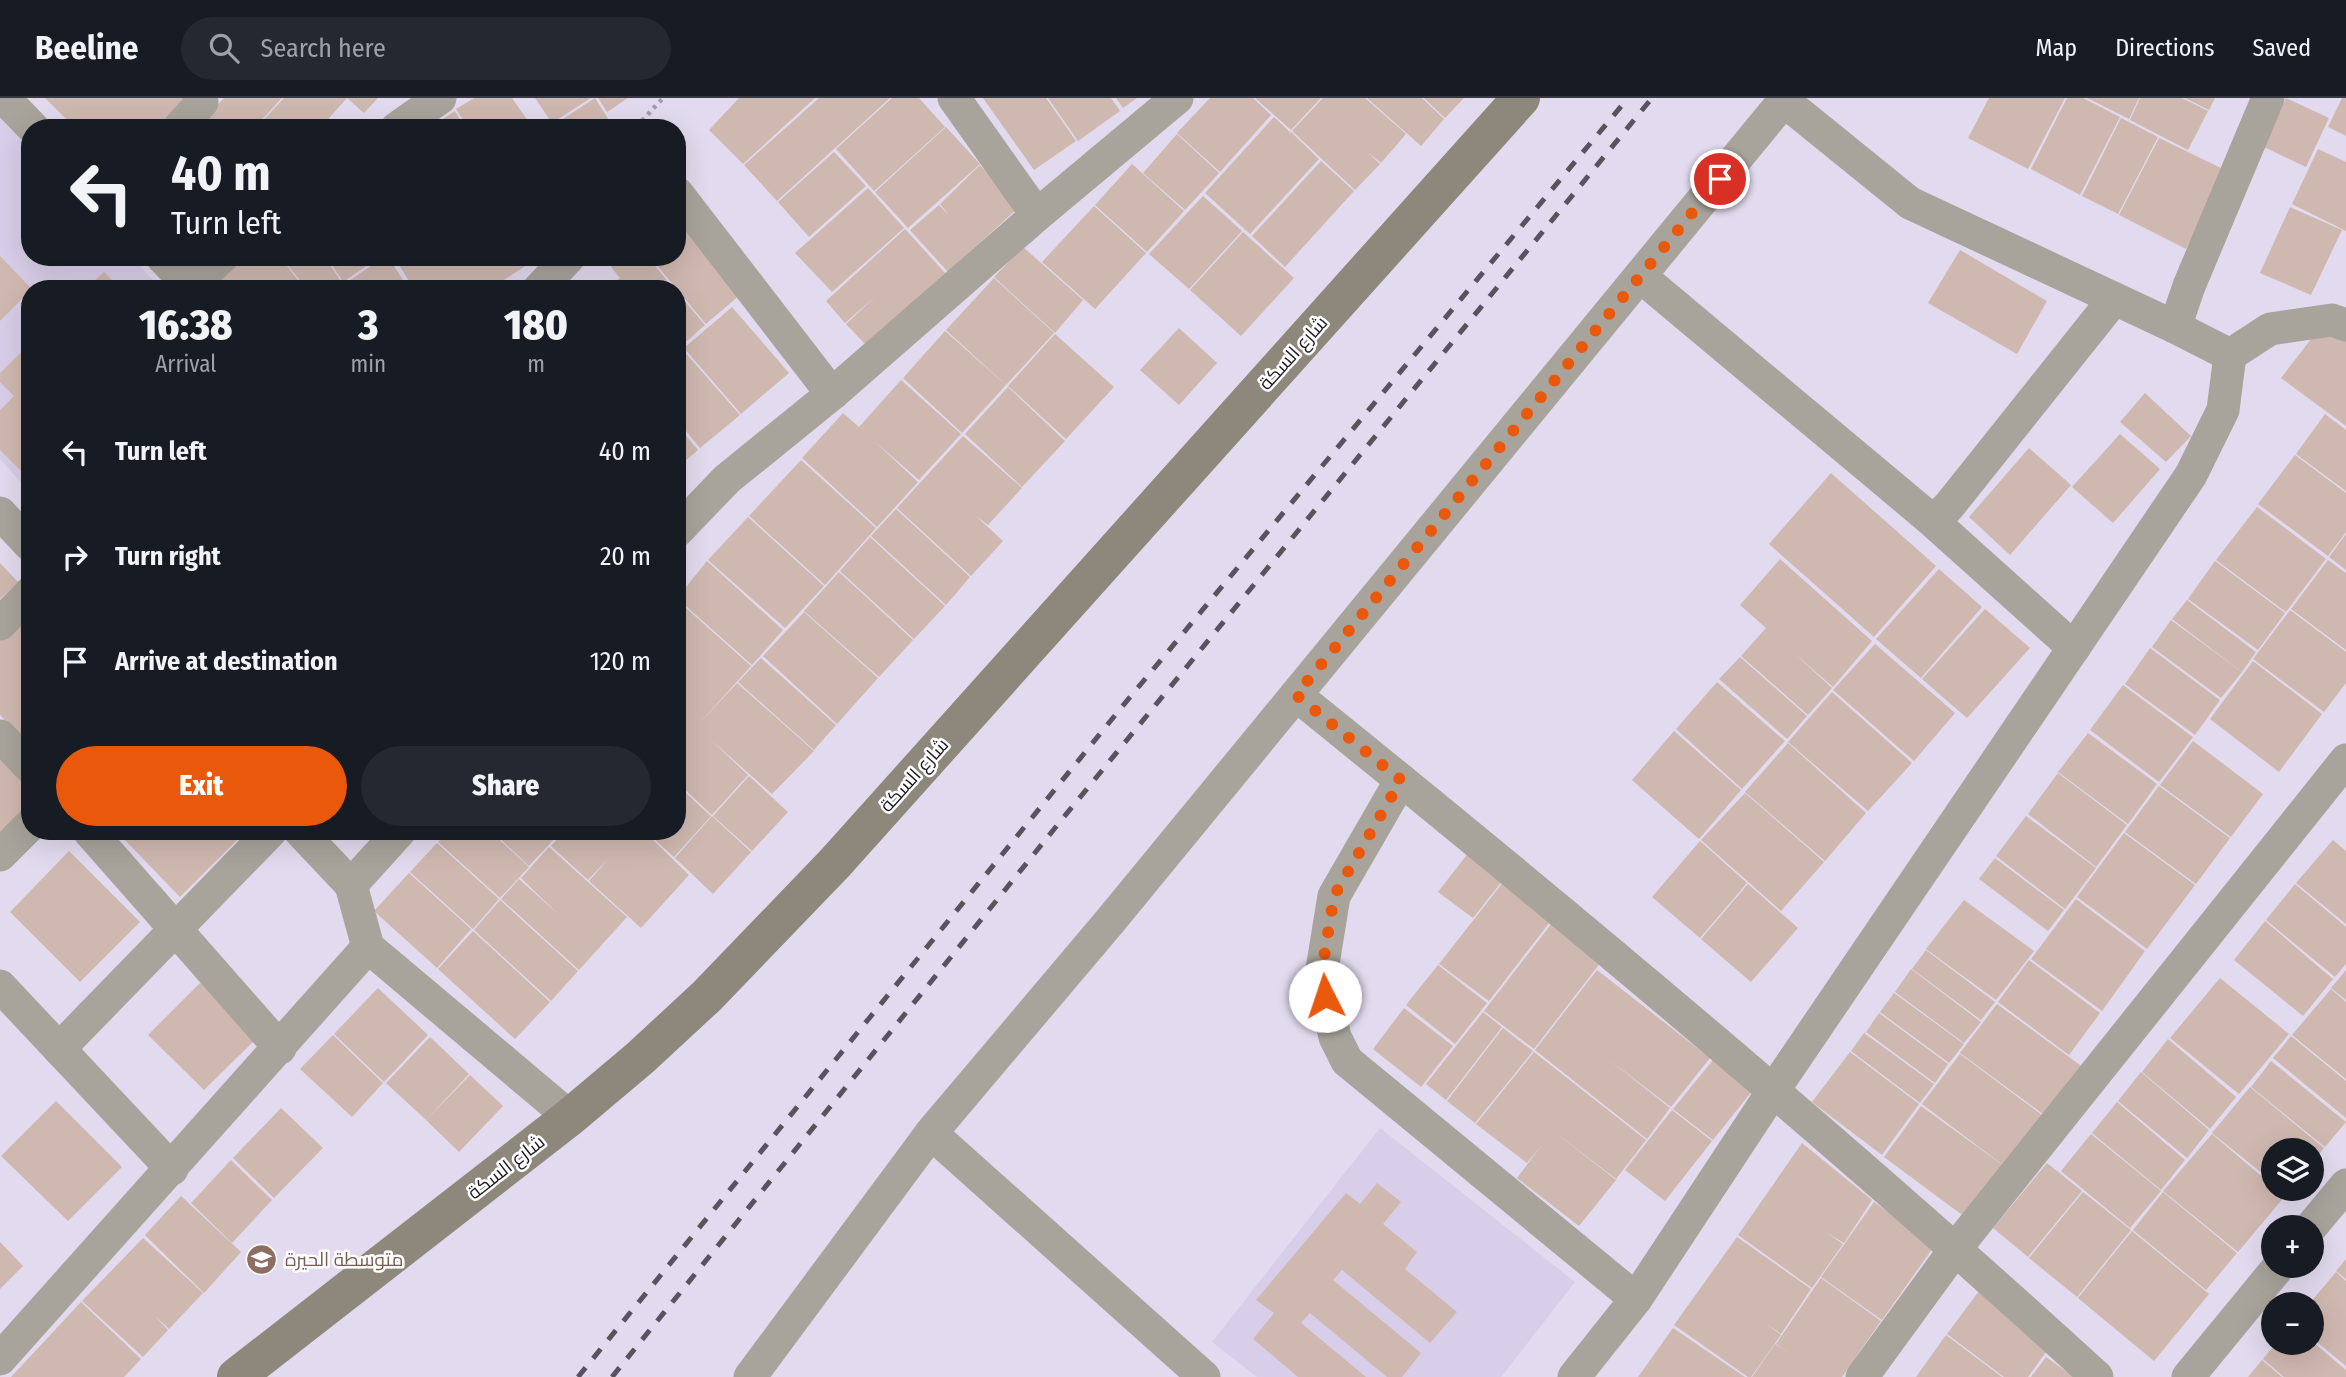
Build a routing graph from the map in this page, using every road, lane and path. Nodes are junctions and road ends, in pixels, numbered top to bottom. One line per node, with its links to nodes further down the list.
1 (4, 98): 10 (street)
2 (663, 98): 13 (path)
3 (954, 98): 15 (street)
4 (1177, 98): 15 (street)
5 (1521, 98): 53 (street, شارع السكة)
6 (2268, 98): 25 (street)
7 (202, 99): 11 (street)
8 (438, 99): 12 (street)
9 (1785, 100): 19 (street); 23 (street)
10 (24, 119)
11 (186, 119)
12 (410, 119)
13 (644, 119)
14 (686, 205): 27 (street)
15 (1037, 215): 27 (street)
16 (171, 266): 20 (street)
17 (213, 266): 21 (street)
18 (561, 266): 22 (street)
19 (1640, 276): 29 (street); 35 (street)
20 (184, 280)
21 (198, 280)
22 (547, 280)
23 (2114, 299): 25 (street); 29 (street)
24 (2341, 313): 26 (street)
25 (2175, 327): 26 (street)
26 (2230, 355): 34 (street)
27 (832, 394): 30 (street)
28 (0, 513): 31 (street)
29 (1928, 517): 34 (street)
30 (686, 522)
31 (21, 535)
32 (21, 602): 33 (street)
33 (0, 624)
34 (2074, 648): 52 (street)
35 (1296, 695): 39 (street); 54 (street)
36 (0, 736): 37 (street)
37 (21, 758)
38 (2346, 760): 58 (street)
39 (1401, 780): 52 (street); 60 (street)
40 (21, 834): 45 (street)
41 (97, 840): 47 (street)
42 (262, 840): 47 (street)
43 (308, 840): 46 (street)
44 (392, 840): 46 (street)
45 (0, 855)
46 (351, 885): 48 (street)
47 (175, 929): 50 (street); 51 (street)
48 (368, 947): 50 (street); 53 (street)
49 (0, 986): 51 (street)
50 (280, 1048): 55 (street)
51 (59, 1049): 55 (street)
52 (1773, 1091): 58 (street); 60 (street)
53 (570, 1117): 62 (street, شارع السكة)
54 (931, 1133): 63 (street); 64 (street)
55 (172, 1168): 61 (street)
56 (2346, 1185): 57 (street)
57 (2322, 1215)
58 (1956, 1248): 66 (street); 67 (street)
59 (2269, 1278): 68 (street)
60 (1636, 1299): 65 (street)
61 (0, 1359)
62 (236, 1377)
63 (750, 1377)
64 (1204, 1377)
65 (1574, 1377)
66 (1862, 1377)
67 (2097, 1377)
68 (2188, 1377)

